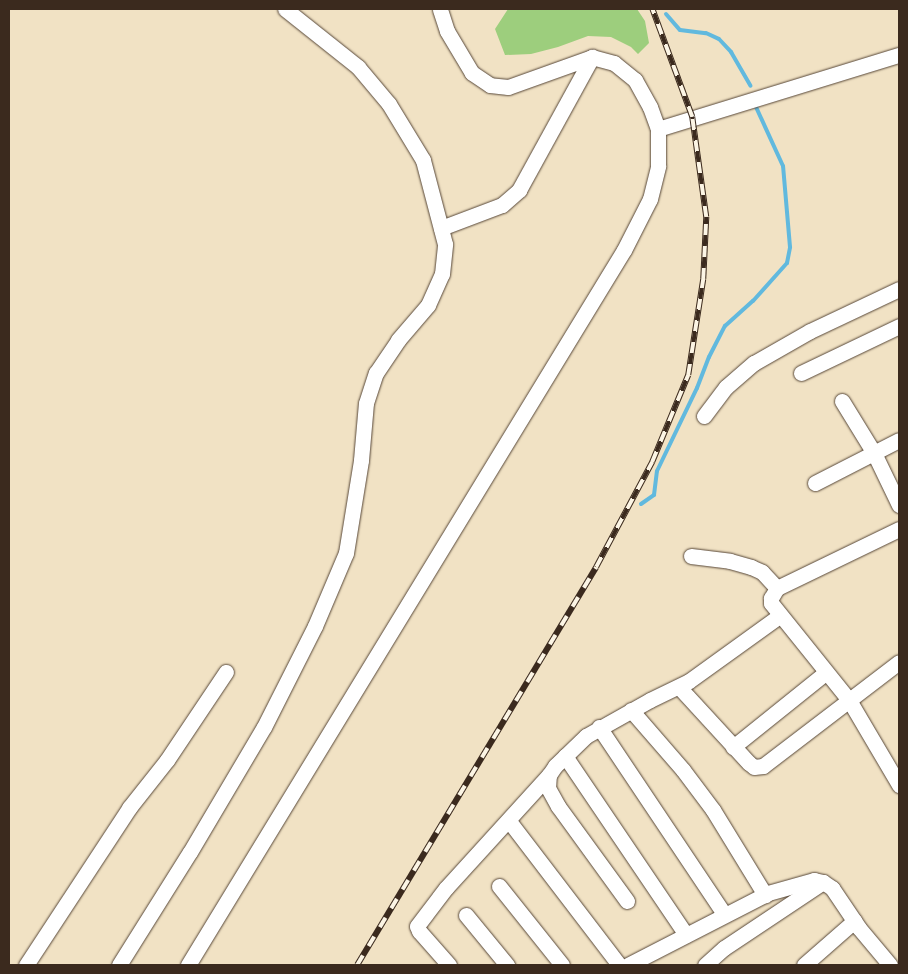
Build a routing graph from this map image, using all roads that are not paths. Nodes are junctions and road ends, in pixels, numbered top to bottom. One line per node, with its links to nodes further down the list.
1 (285, 9): 6 (street)
2 (440, 9): 4 (street)
3 (899, 55): 5 (street)
4 (592, 57): 5 (street); 6 (street)
5 (658, 129): 42 (street)
6 (441, 228): 41 (street)
7 (899, 289): 11 (street)
8 (899, 326): 9 (street)
9 (801, 373)
10 (842, 401): 13 (street)
11 (704, 416)
12 (899, 440): 13 (street)
13 (874, 453): 14 (street); 15 (street)
14 (815, 483)
15 (899, 505)
16 (899, 529): 18 (street)
17 (691, 556): 18 (street)
18 (778, 588): 19 (street)
19 (779, 616): 22 (street); 23 (street)
20 (899, 662): 24 (street)
21 (226, 672): 40 (street)
22 (825, 673): 24 (street); 27 (street)
23 (679, 687): 25 (street); 27 (street)
24 (849, 700): 27 (street); 30 (street)
25 (631, 710): 26 (street); 34 (street)
26 (599, 727): 28 (street); 37 (street)
27 (733, 747)
28 (565, 756): 29 (street); 39 (street)
29 (549, 775): 31 (street); 35 (street)
30 (899, 786)
31 (509, 821): 43 (street); 46 (street)
32 (823, 882): 34 (street); 38 (street); 48 (street)
33 (499, 886): 45 (street)
34 (765, 895): 37 (street)
35 (627, 901)
36 (466, 915): 44 (street)
37 (725, 915): 39 (street)
38 (854, 921): 49 (street); 50 (street)
39 (686, 935): 47 (street)
40 (26, 965)
41 (118, 965)
42 (188, 965)
43 (450, 965)
44 (507, 965)
45 (562, 965)
46 (619, 965)
47 (628, 965)
48 (705, 965)
49 (804, 965)
50 (890, 965)

